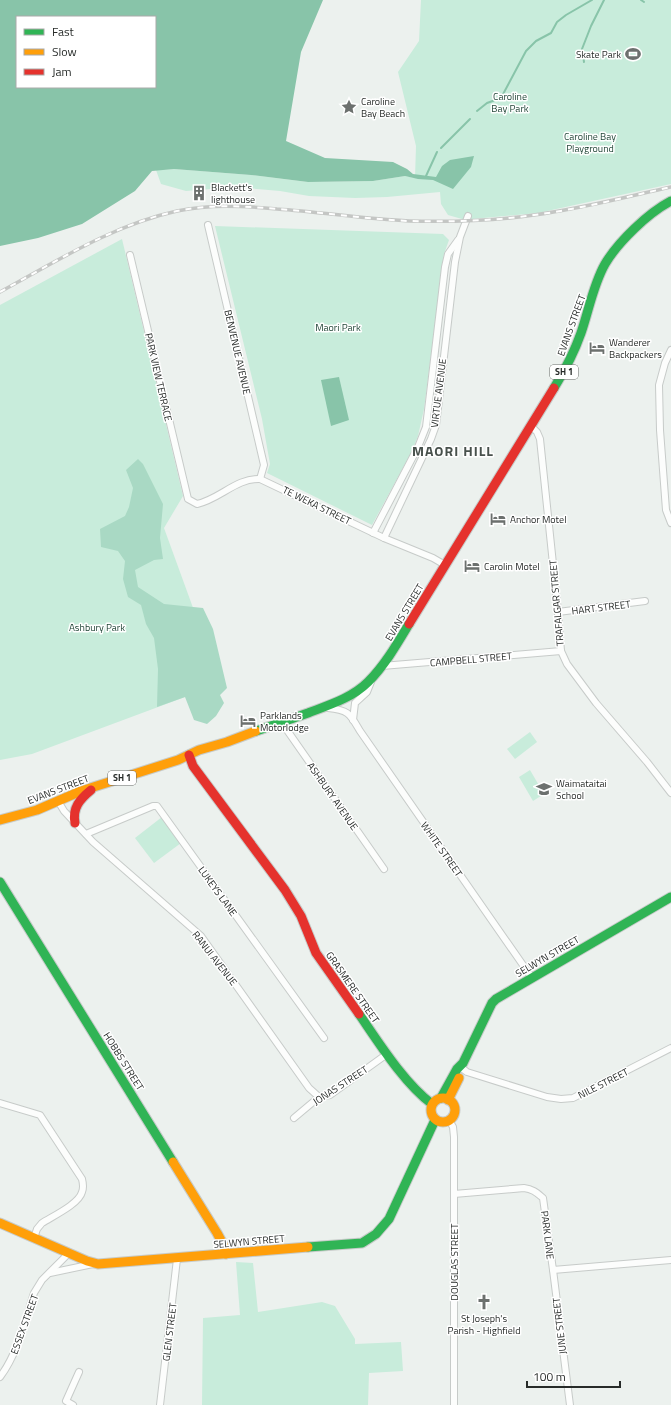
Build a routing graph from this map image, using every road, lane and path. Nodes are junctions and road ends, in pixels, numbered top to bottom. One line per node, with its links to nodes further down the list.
1 (671, 201): 3 (main road, SH 1)
2 (671, 209): 3 (main road, SH 1)
3 (652, 214): 9 (main road, EVANS STREET / SH 1)
4 (468, 216): 6 (street, VIRTUE AVENUE)
5 (208, 225): 10 (street, BENVENUE AVENUE)
6 (460, 237): 12 (street, VIRTUE AVENUE); 13 (street, VIRTUE AVENUE)
7 (130, 255): 10 (street, PARK VIEW TERRACE)
8 (671, 350): 11 (street)
9 (531, 426): 14 (main road, EVANS STREET / SH 1); 16 (street, TRAFALGAR STREET)
10 (260, 479): 12 (street, TE WEKA STREET)
11 (671, 523)
12 (373, 533): 13 (street, TE WEKA STREET)
13 (384, 538): 14 (street, TE WEKA STREET)
14 (445, 565): 18 (main road, EVANS STREET / SH 1)
15 (645, 601): 16 (street, HART STREET)
16 (558, 612): 17 (street, TRAFALGAR STREET)
17 (561, 651): 18 (street, CAMPBELL STREET); 25 (street, TRAFALGAR STREET)
18 (382, 666): 19 (main road, EVANS STREET / SH 1)
19 (373, 676): 20 (main road, EVANS STREET / SH 1); 21 (street)
20 (323, 708): 21 (street, WHITE STREET); 22 (main road, EVANS STREET / SH 1)
21 (354, 720): 33 (street, WHITE STREET)
22 (282, 723): 23 (main road, EVANS STREET / SH 1); 30 (street, ASHBURY AVENUE)
23 (188, 755): 24 (main road, EVANS STREET / SH 1); 36 (main road, GRASMERE STREET)
24 (93, 788): 26 (main road, EVANS STREET / SH 1); 28 (main road)
25 (671, 793)
26 (58, 801): 27 (main road, EVANS STREET / SH 1); 28 (street, RANUI AVENUE)
27 (0, 820)
28 (75, 822): 29 (street, RANUI AVENUE)
29 (86, 834): 34 (street, LUKEYS LANE); 38 (street, RANUI AVENUE)
30 (384, 869)
31 (0, 882): 49 (main road, HOBBS STREET)
32 (671, 897): 33 (main road, SELWYN STREET)
33 (532, 978): 37 (main road, SELWYN STREET)
34 (324, 1038)
35 (671, 1048): 37 (street, NILE STREET)
36 (387, 1054): 38 (street, JONAS STREET); 41 (main road, GRASMERE STREET)
37 (463, 1066): 39 (main road, SELWYN STREET)
38 (319, 1097): 42 (street, JONAS STREET)
39 (445, 1099): 41 (main road); 44 (main road)
40 (0, 1103): 47 (street)
41 (432, 1104): 43 (main road)
42 (294, 1118)
43 (436, 1120): 44 (main road); 49 (main road, SELWYN STREET)
44 (450, 1120): 45 (street, DOUGLAS STREET)
45 (454, 1194): 53 (street, PARK LANE); 60 (street, DOUGLAS STREET)
46 (0, 1223): 47 (main road, SELWYN STREET)
47 (34, 1238): 48 (main road, SELWYN STREET)
48 (69, 1253): 52 (main road, SELWYN STREET); 54 (street, ESSEX STREET)
49 (226, 1254): 50 (main road, SELWYN STREET)
50 (177, 1259): 52 (main road, SELWYN STREET); 59 (street, GLEN STREET)
51 (671, 1260): 53 (street, PARK LANE)
52 (93, 1264): 54 (street)
53 (553, 1270): 61 (street, JUNE STREET)
54 (50, 1272): 56 (street, ESSEX STREET)
55 (79, 1372): 57 (street)
56 (0, 1377)
57 (64, 1403): 58 (street)
58 (73, 1405)
59 (160, 1405)
60 (454, 1405)
61 (570, 1405)

